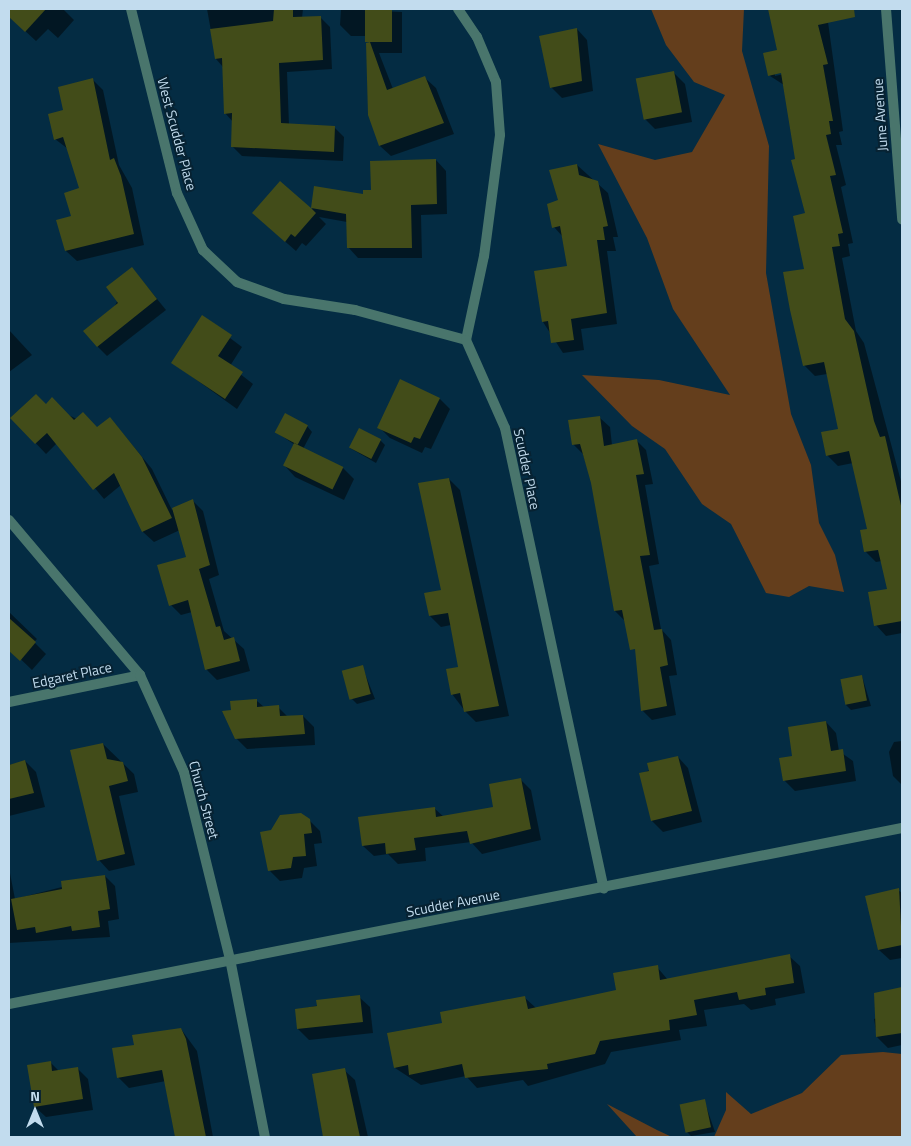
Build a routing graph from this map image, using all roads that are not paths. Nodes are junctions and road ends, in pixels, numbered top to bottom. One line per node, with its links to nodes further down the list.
1 (131, 9): 5 (street, West Scudder Place)
2 (458, 9): 5 (street)
3 (886, 9): 4 (street, June Avenue)
4 (902, 219)
5 (466, 340): 10 (street, Scudder Place)
6 (9, 520): 7 (street, Church Street)
7 (140, 675): 8 (street, Edgaret Place); 11 (street, Church Street)
8 (9, 702)
9 (902, 828): 10 (street, Scudder Avenue)
10 (604, 888): 11 (street, Scudder Avenue)
11 (230, 959): 12 (street, Scudder Avenue); 13 (street, Church Street)
12 (9, 1004)
13 (265, 1137)

